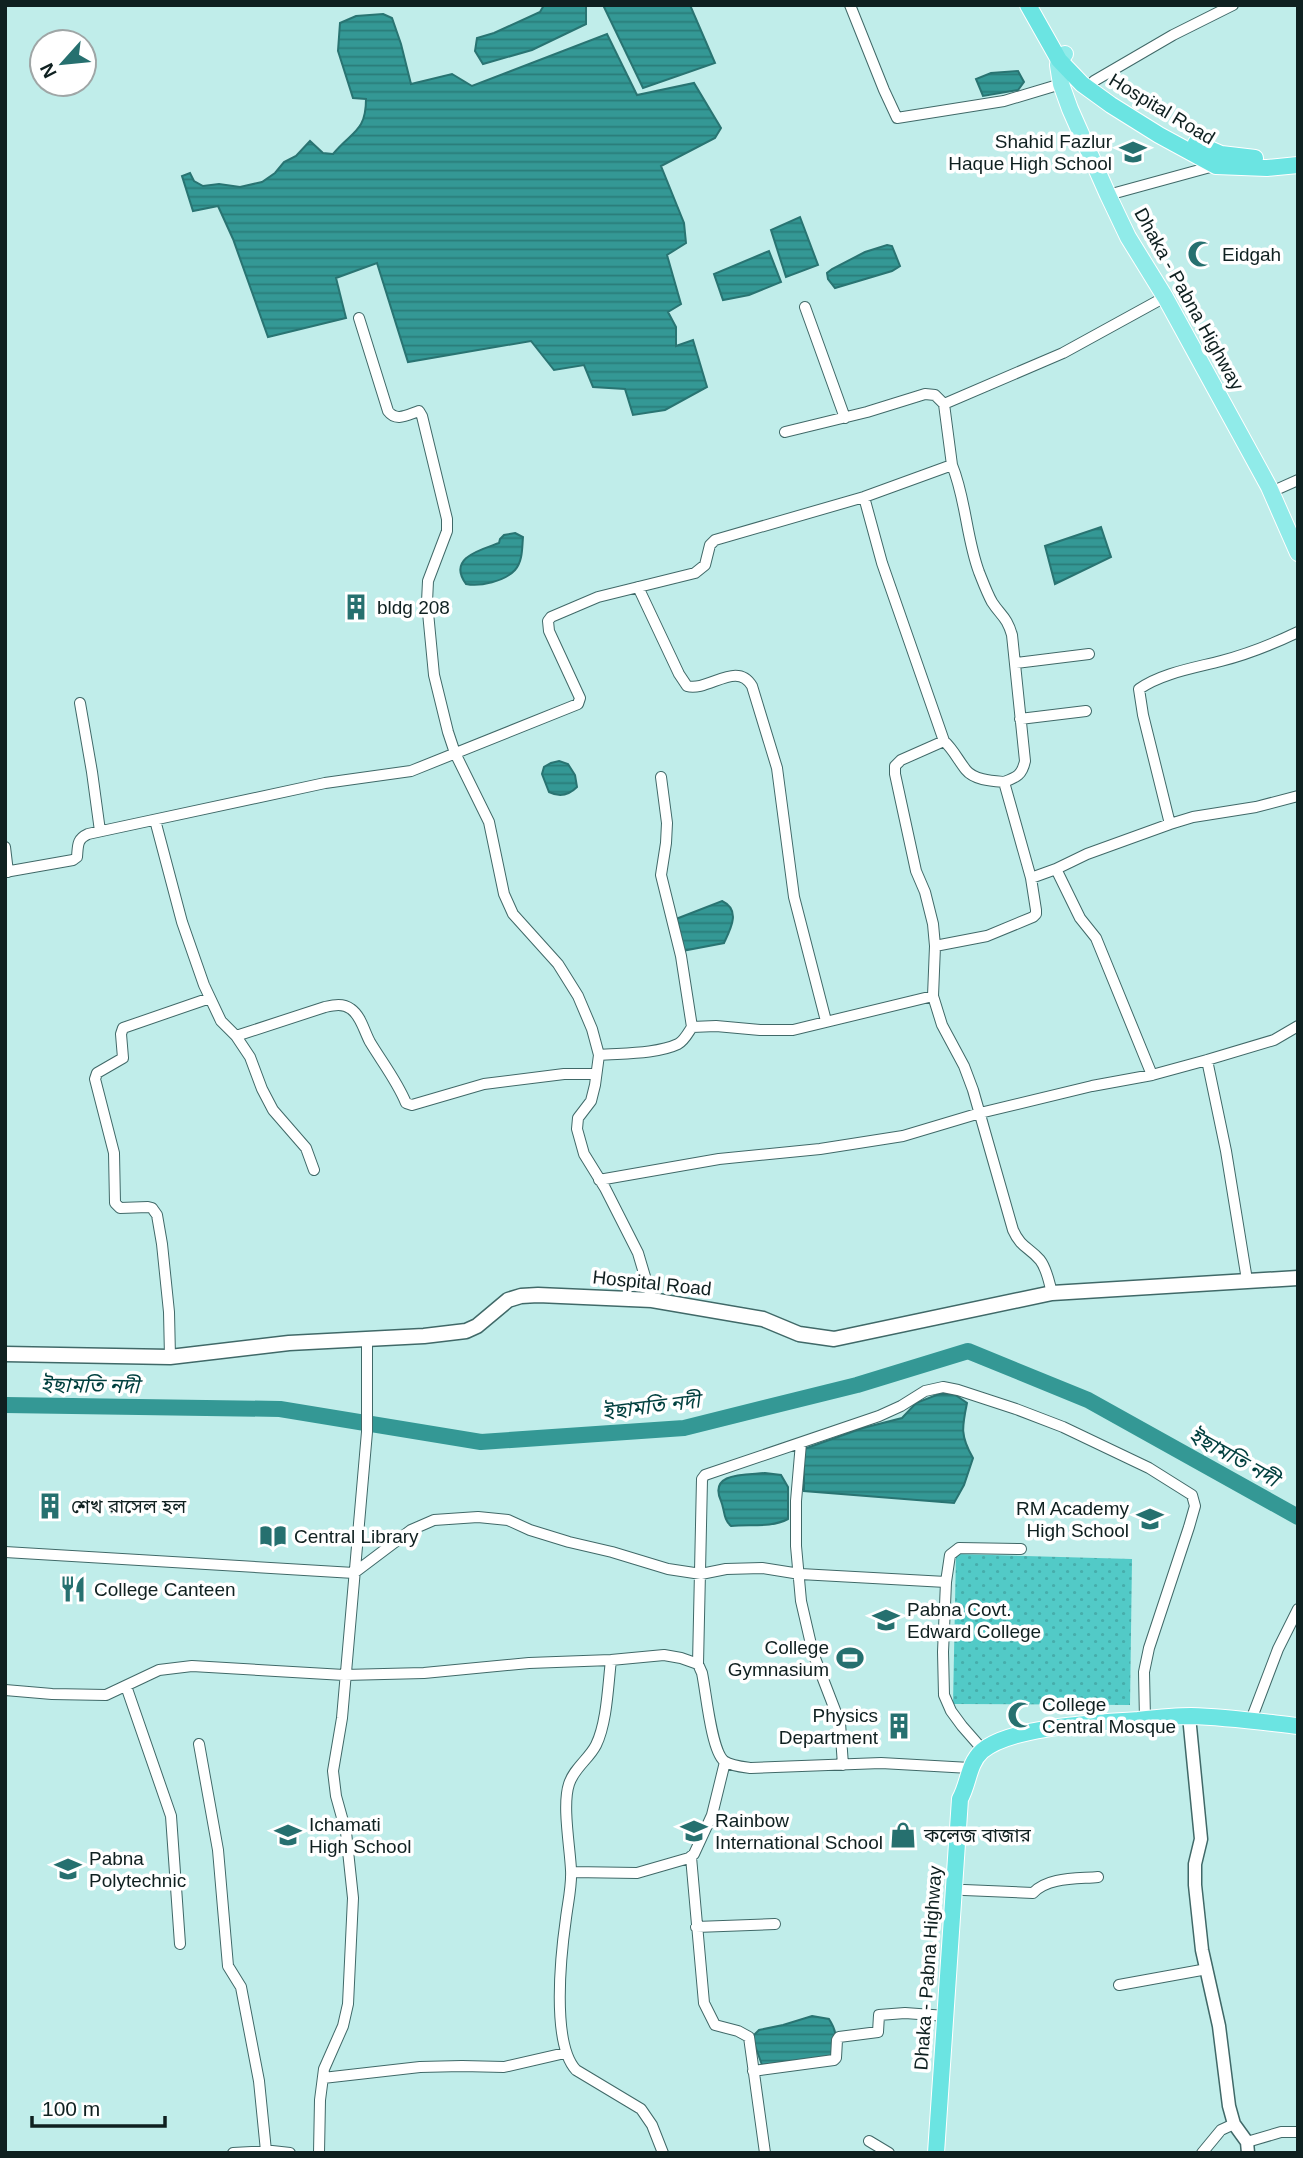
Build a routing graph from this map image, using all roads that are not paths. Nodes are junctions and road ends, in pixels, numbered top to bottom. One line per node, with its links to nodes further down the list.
1 (850, 5): 7 (street)
2 (1028, 5): 5 (highway, Dhaka - Pabna Highway)
3 (1036, 5): 5 (highway, Dhaka - Pabna Highway)
4 (1233, 5): 6 (street)
5 (1062, 57): 6 (highway, Hospital Road); 7 (main road, Dhaka - Pabna Highway); 9 (highway, Hospital Road)
6 (1094, 81): 9 (highway, Hospital Road)
7 (1061, 84): 11 (main road, Dhaka - Pabna Highway)
8 (1298, 155): 9 (highway, Hospital Road)
9 (1219, 160): 10 (highway, Hospital Road); 11 (street)
10 (1298, 165)
11 (1108, 195): 12 (main road, Dhaka - Pabna Highway)
12 (1165, 297): 15 (street); 20 (main road, Dhaka - Pabna Highway)
13 (805, 307): 16 (street)
14 (359, 318): 31 (street)
15 (944, 404): 16 (street); 18 (street)
16 (845, 418): 17 (street)
17 (785, 432)
18 (952, 465): 21 (street); 26 (street)
19 (1298, 480): 20 (street)
20 (1271, 492): 22 (main road, Dhaka - Pabna Highway)
21 (864, 497): 23 (street); 30 (street)
22 (1298, 553)
23 (638, 587): 31 (street); 45 (street)
24 (1298, 632): 36 (street)
25 (1088, 654): 26 (street)
26 (1016, 663): 29 (street)
27 (80, 703): 37 (street)
28 (1086, 711): 29 (street)
29 (1020, 719): 33 (street)
30 (944, 741): 33 (street); 42 (street)
31 (455, 753): 35 (street); 49 (street)
32 (661, 777): 47 (street)
33 (1004, 782): 41 (street)
34 (1298, 796): 36 (street)
35 (155, 820): 37 (street); 44 (street)
36 (1170, 824): 39 (street)
37 (100, 831): 40 (street)
38 (5, 847): 40 (street)
39 (1056, 869): 41 (street); 52 (street)
40 (7, 872)
41 (1031, 878): 42 (street)
42 (935, 946): 43 (street)
43 (933, 996): 45 (street); 53 (street)
44 (209, 998): 48 (street); 62 (street)
45 (826, 1021): 47 (street)
46 (1298, 1026): 50 (street)
47 (692, 1027): 49 (street)
48 (236, 1036): 51 (street); 54 (street)
49 (599, 1055): 51 (street)
50 (1207, 1060): 52 (street); 57 (street)
51 (596, 1074): 55 (street)
52 (1152, 1075): 53 (street)
53 (980, 1113): 55 (street); 58 (street)
54 (314, 1170)
55 (600, 1180): 59 (street)
56 (1298, 1278): 57 (main road, Hospital Road)
57 (1247, 1280): 58 (main road, Hospital Road)
58 (1052, 1293): 59 (main road, Hospital Road)
59 (652, 1300): 60 (main road, Hospital Road)
60 (368, 1340): 62 (main road, Hospital Road); 66 (street)
61 (5, 1354): 62 (main road, Hospital Road)
62 (170, 1357)
63 (800, 1443): 67 (street); 68 (street); 77 (street)
64 (1021, 1549): 69 (street)
65 (5, 1552): 66 (street)
66 (354, 1573): 68 (street); 73 (street)
67 (800, 1573): 68 (street); 69 (street); 83 (street)
68 (701, 1574): 72 (street)
69 (946, 1582): 81 (street)
70 (1298, 1609): 78 (street)
71 (611, 1660): 72 (street); 73 (street); 87 (street)
72 (698, 1664): 82 (street)
73 (344, 1675): 74 (street); 98 (street)
74 (127, 1686): 75 (street); 92 (street)
75 (5, 1690)
76 (1189, 1716): 77 (highway, Dhaka - Pabna Highway); 78 (highway, Dhaka - Pabna Highway); 93 (street)
77 (1145, 1719): 81 (highway, Dhaka - Pabna Highway)
78 (1251, 1720): 79 (highway, Dhaka - Pabna Highway)
79 (1298, 1727)
80 (199, 1744): 103 (street)
81 (984, 1750): 84 (highway, Dhaka - Pabna Highway)
82 (725, 1762): 83 (street); 86 (street)
83 (844, 1765): 84 (street)
84 (970, 1768): 85 (highway, Dhaka - Pabna Highway)
85 (966, 1788): 89 (highway, Dhaka - Pabna Highway); 95 (highway, Dhaka - Pabna Highway)
86 (691, 1857): 87 (street); 91 (street)
87 (572, 1872): 96 (street)
88 (1098, 1877): 89 (street)
89 (964, 1890): 111 (highway, Dhaka - Pabna Highway)
90 (775, 1924): 91 (street)
91 (696, 1927): 97 (street)
92 (180, 1944)
93 (1207, 1969): 94 (street); 99 (street)
94 (1119, 1985)
95 (946, 2016): 97 (street); 110 (highway, Dhaka - Pabna Highway)
96 (565, 2053): 98 (street); 107 (street)
97 (753, 2071): 108 (street)
98 (323, 2078): 106 (street)
99 (1234, 2124): 102 (street); 112 (street)
100 (1298, 2132): 102 (street)
101 (869, 2141): 109 (street)
102 (1247, 2147)
103 (266, 2151): 104 (street); 105 (street)
104 (233, 2153)
105 (290, 2153)
106 (319, 2153)
107 (663, 2153)
108 (765, 2153)
109 (890, 2153)
110 (936, 2153)
111 (946, 2153)
112 (1202, 2153)

